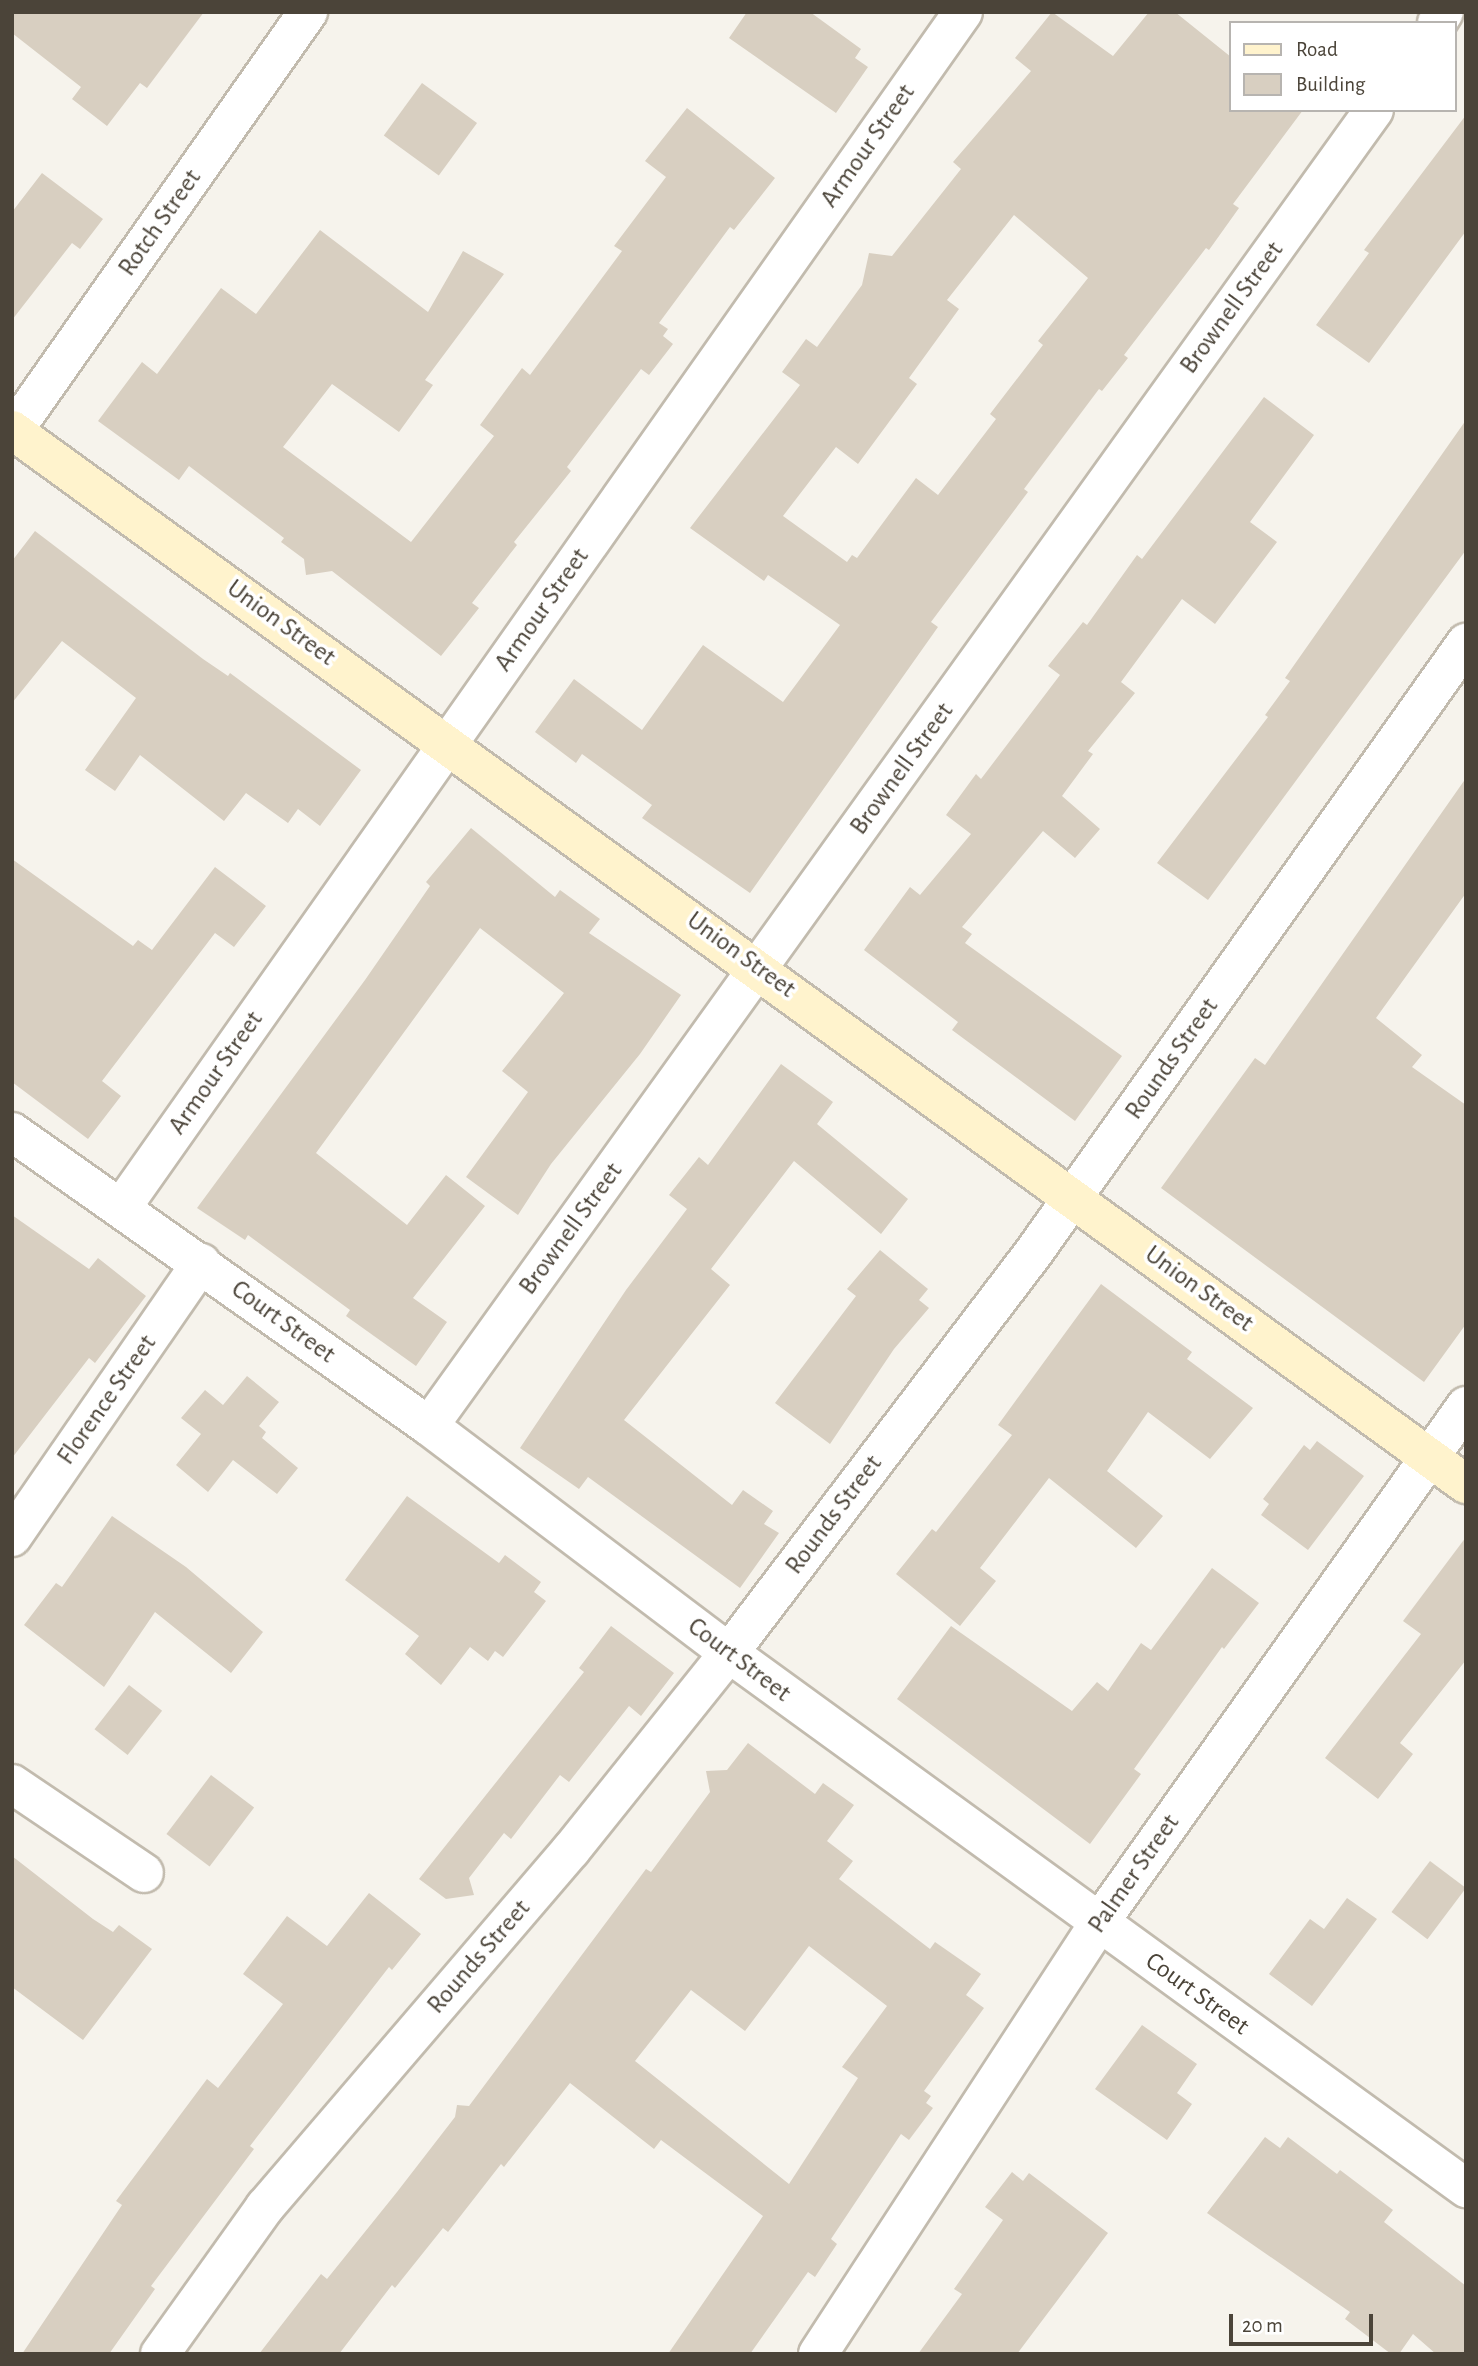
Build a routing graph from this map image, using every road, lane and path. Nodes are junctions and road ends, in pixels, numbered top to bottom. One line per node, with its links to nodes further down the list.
1 (308, 12): 4 (street, Rotch Street)
2 (962, 12): 6 (street, Armour Street)
3 (1373, 112): 7 (street, Brownell Street)
4 (13, 431): 6 (main road, Union Street)
5 (1466, 643): 9 (street, Rounds Street)
6 (448, 743): 7 (main road, Union Street); 10 (street, Armour Street)
7 (759, 969): 9 (main road, Union Street); 13 (street, Brownell Street)
8 (12, 1132): 10 (street, Court Street)
9 (1074, 1197): 14 (main road, Union Street); 17 (street, Rounds Street)
10 (122, 1207): 11 (street, Court Street)
11 (201, 1263): 13 (street, Court Street); 16 (street, Florence Street)
12 (1466, 1406): 14 (street, Palmer Street)
13 (429, 1426): 17 (street, Court Street)
14 (1429, 1457): 15 (main road, Union Street); 20 (street, Palmer Street)
15 (1466, 1484)
16 (12, 1537)
17 (729, 1653): 20 (street, Court Street); 22 (street, Rounds Street)
18 (12, 1784): 19 (street)
19 (144, 1873)
20 (1099, 1923): 21 (street, Court Street); 23 (street, Palmer Street)
21 (1466, 2188)
22 (160, 2354)
23 (818, 2354)

